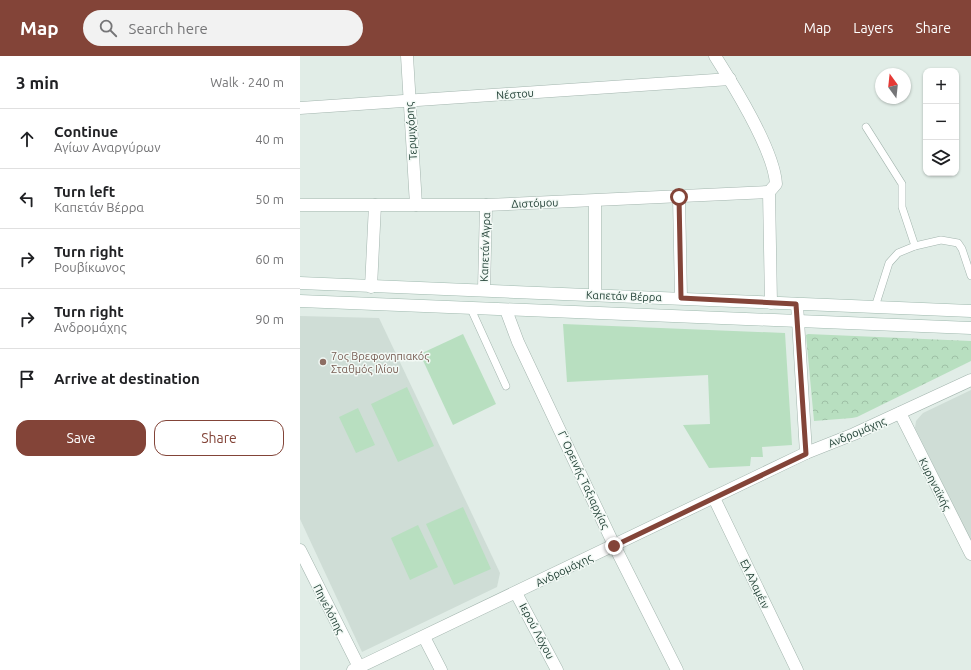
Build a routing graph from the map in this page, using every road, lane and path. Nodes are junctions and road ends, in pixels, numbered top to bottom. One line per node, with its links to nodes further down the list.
1 (407, 56): 4 (street, Τερψιχόρης)
2 (715, 56): 3 (street)
3 (730, 79): 4 (street, Νέστου); 7 (street)
4 (409, 102): 5 (street, Νέστου); 12 (street, Τερψιχόρης)
5 (300, 108)
6 (866, 127): 14 (lane)
7 (769, 192): 8 (street, Διστόμου); 22 (street)
8 (679, 197): 9 (street, Διστόμου); 20 (street)
9 (595, 201): 13 (street, Διστόμου); 19 (street)
10 (300, 205): 11 (street, Διστόμου)
11 (375, 205): 12 (street, Διστόμου); 17 (street)
12 (416, 205): 13 (street, Διστόμου)
13 (486, 205): 18 (street, Καπετάν Άγρα)
14 (915, 246): 15 (lane); 24 (lane)
15 (971, 276)
16 (300, 283): 17 (street, Καπετάν Βέρρα)
17 (371, 287): 18 (street, Καπετάν Βέρρα)
18 (484, 290): 19 (street, Καπετάν Βέρρα)
19 (595, 295): 20 (street, Καπετάν Βέρρα)
20 (681, 298): 22 (street, Καπετάν Βέρρα)
21 (300, 301): 25 (street, Καπετάν Βέρρα)
22 (770, 303): 23 (street, Καπετάν Βέρρα)
23 (796, 304): 24 (street, Καπετάν Βέρρα); 28 (street)
24 (875, 307): 27 (street, Καπετάν Βέρρα)
25 (470, 309): 26 (street, Καπετάν Βέρρα); 31 (lane)
26 (506, 310): 28 (street, Καπετάν Βέρρα); 35 (street, Γ' Ορεινής Ταξιαρχίας)
27 (971, 311)
28 (797, 322): 29 (street, Καπετάν Βέρρα); 33 (street)
29 (971, 328)
30 (971, 380): 32 (street, Ανδρομάχης)
31 (506, 386)
32 (900, 413): 33 (street, Ανδρομάχης); 37 (street, Κυρηναϊκής)
33 (806, 454): 34 (street, Ανδρομάχης)
34 (714, 498): 35 (street, Ανδρομάχης); 44 (street, Ελ Αλαμέιν)
35 (614, 546): 38 (street, Ανδρομάχης); 43 (street, Γ' Ορεινής Ταξιαρχίας)
36 (300, 550): 40 (street, Πηνελόπης)
37 (971, 554)
38 (516, 593): 39 (street, Ανδρομάχης); 42 (street, Ιερού Λόχου)
39 (424, 637): 40 (street, Ανδρομάχης); 41 (street)
40 (363, 667)
41 (441, 670)
42 (557, 670)
43 (677, 670)
44 (796, 670)

